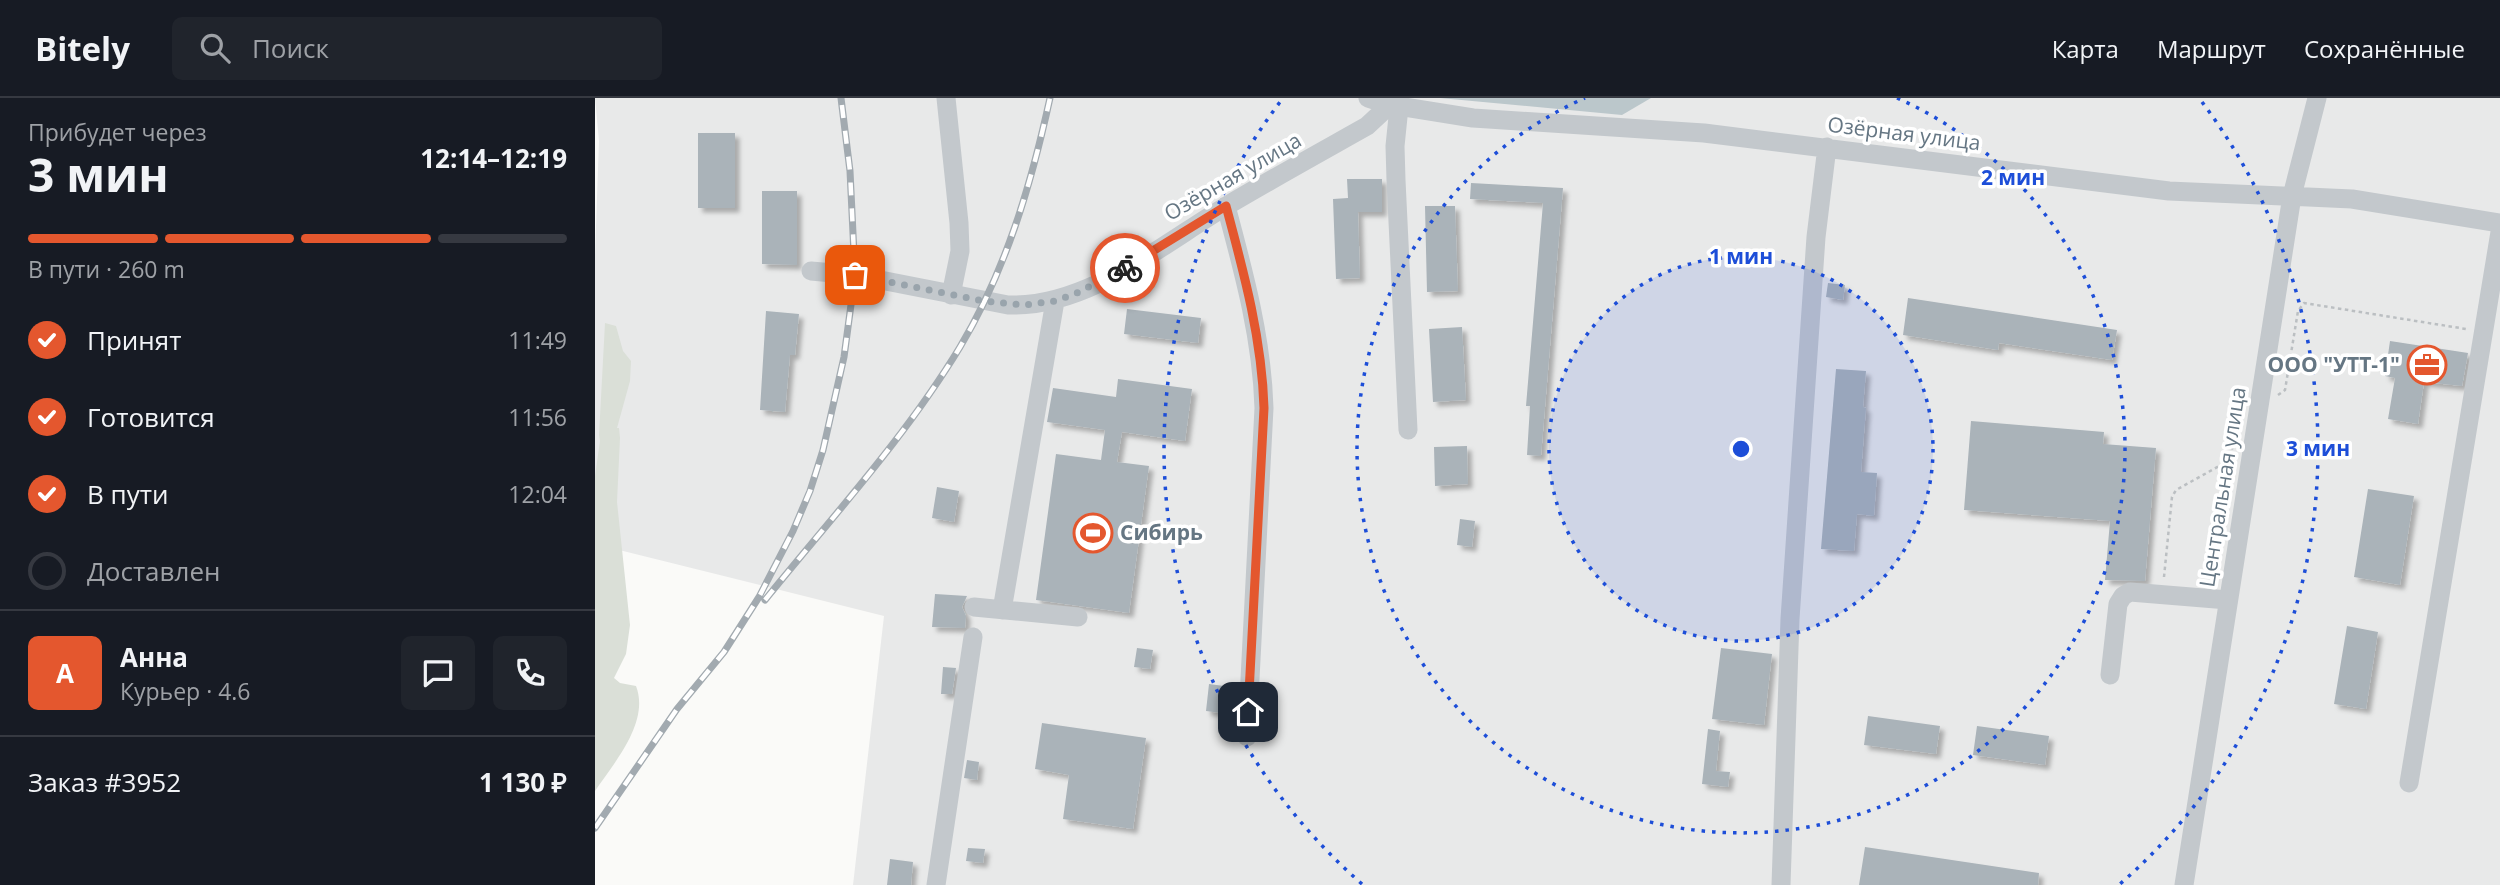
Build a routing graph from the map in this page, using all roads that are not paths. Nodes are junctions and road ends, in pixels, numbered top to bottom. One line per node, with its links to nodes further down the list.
1 (946, 98): 10 (street)
2 (2317, 98): 5 (street, Центральная улица)
3 (1384, 103): 4 (street, Озёрная улица); 6 (street, Озёрная улица); 12 (street)
4 (1827, 147): 5 (street, Озёрная улица); 22 (street)
5 (2291, 196): 7 (street, Озёрная улица); 13 (street, Центральная улица)
6 (1226, 206): 11 (street, Озёрная улица); 19 (street)
7 (2500, 223)
8 (2500, 232): 20 (street)
9 (811, 271): 10 (street, Озёрная улица)
10 (951, 295): 11 (street, Озёрная улица)
11 (1055, 301): 15 (street)
12 (1408, 430)
13 (2228, 600): 18 (street); 23 (street, Центральная улица)
14 (974, 607): 15 (street)
15 (1002, 610): 16 (street)
16 (1078, 617)
17 (973, 637): 21 (street)
18 (2110, 675)
19 (1247, 737)
20 (2409, 783)
21 (936, 885)
22 (1780, 885)
23 (2184, 885)

